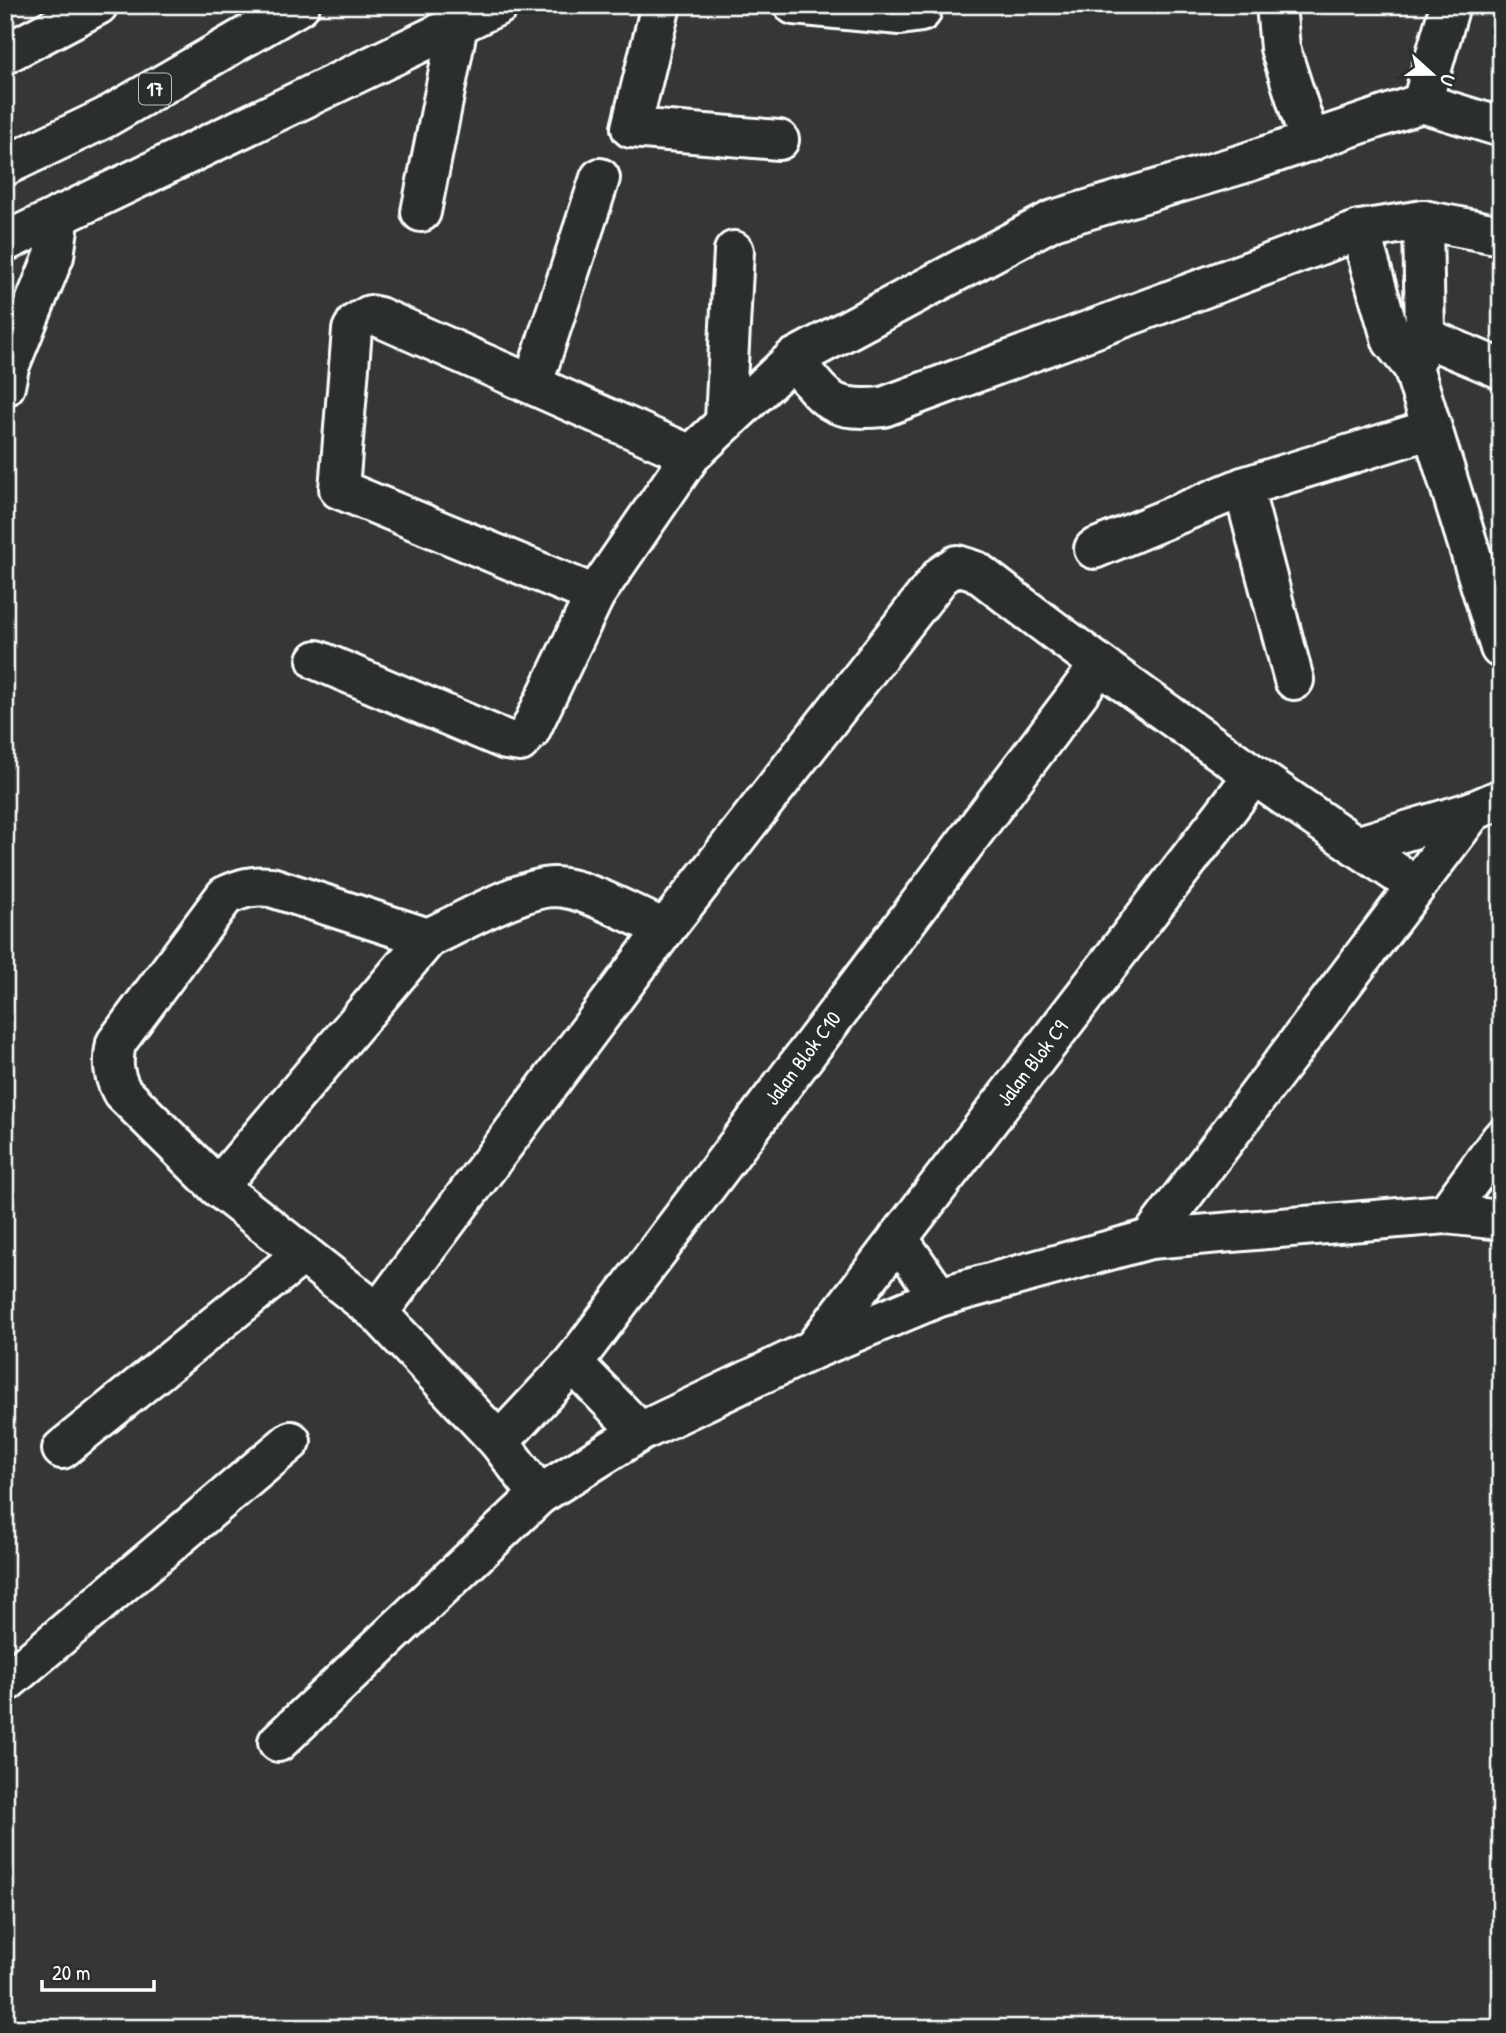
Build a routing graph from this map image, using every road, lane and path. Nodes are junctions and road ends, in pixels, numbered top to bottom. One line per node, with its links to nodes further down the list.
1 (98, 5): 10 (main road)
2 (300, 5): 15 (main road, 17)
3 (499, 5): 9 (main road)
4 (662, 5): 13 (main road)
5 (794, 5): 6 (main road)
6 (923, 5)
7 (1276, 5): 14 (main road)
8 (1450, 5): 11 (main road)
9 (458, 25): 17 (main road); 18 (main road)
10 (5, 54)
11 (1422, 103): 12 (main road); 14 (main road)
12 (1501, 127)
13 (779, 140)
14 (1310, 142): 25 (main road)
15 (5, 166)
16 (600, 178): 27 (main road)
17 (421, 212)
18 (60, 215): 22 (main road); 28 (main road)
19 (1423, 220): 20 (main road); 21 (main road); 24 (main road)
20 (1360, 230): 24 (main road); 25 (main road)
21 (1501, 235)
22 (5, 242)
23 (734, 251): 29 (main road)
24 (1410, 348): 26 (main road); 30 (main road)
25 (793, 359): 29 (main road)
26 (1501, 369)
27 (533, 383): 31 (main road); 34 (main road)
28 (5, 386)
29 (725, 420): 31 (main road)
30 (1432, 429): 32 (main road); 35 (main road)
31 (691, 455): 34 (main road)
32 (1243, 488): 33 (main road); 38 (main road)
33 (1094, 549)
34 (595, 595): 36 (main road)
35 (1500, 648)
36 (317, 660)
37 (1099, 666): 39 (main road); 43 (main road); 55 (main road, Jalan Blok C10)
38 (1294, 680)
39 (1253, 776): 41 (main road); 49 (main road, Jalan Blok C9)
40 (1487, 805): 41 (main road); 42 (main road)
41 (1356, 846): 42 (main road)
42 (1416, 886): 50 (main road)
43 (665, 929): 44 (main road); 53 (main road)
44 (429, 938): 46 (main road); 46 (main road)
45 (1501, 1139): 47 (main road)
46 (218, 1188): 51 (main road)
47 (1446, 1214): 48 (main road); 50 (main road)
48 (1501, 1220)
49 (898, 1238): 52 (main road); 54 (main road, Jalan Blok C9)
50 (1150, 1239): 52 (main road)
51 (303, 1254): 53 (main road); 59 (main road)
52 (939, 1297): 54 (main road)
53 (378, 1313): 58 (main road)
54 (812, 1350): 56 (main road)
55 (573, 1363): 56 (main road); 58 (main road, Jalan Blok C10)
56 (640, 1432): 60 (main road)
57 (291, 1441): 61 (main road)
58 (499, 1442): 60 (main road)
59 (62, 1449)
60 (539, 1495): 62 (main road)
61 (5, 1683)
62 (278, 1742)

